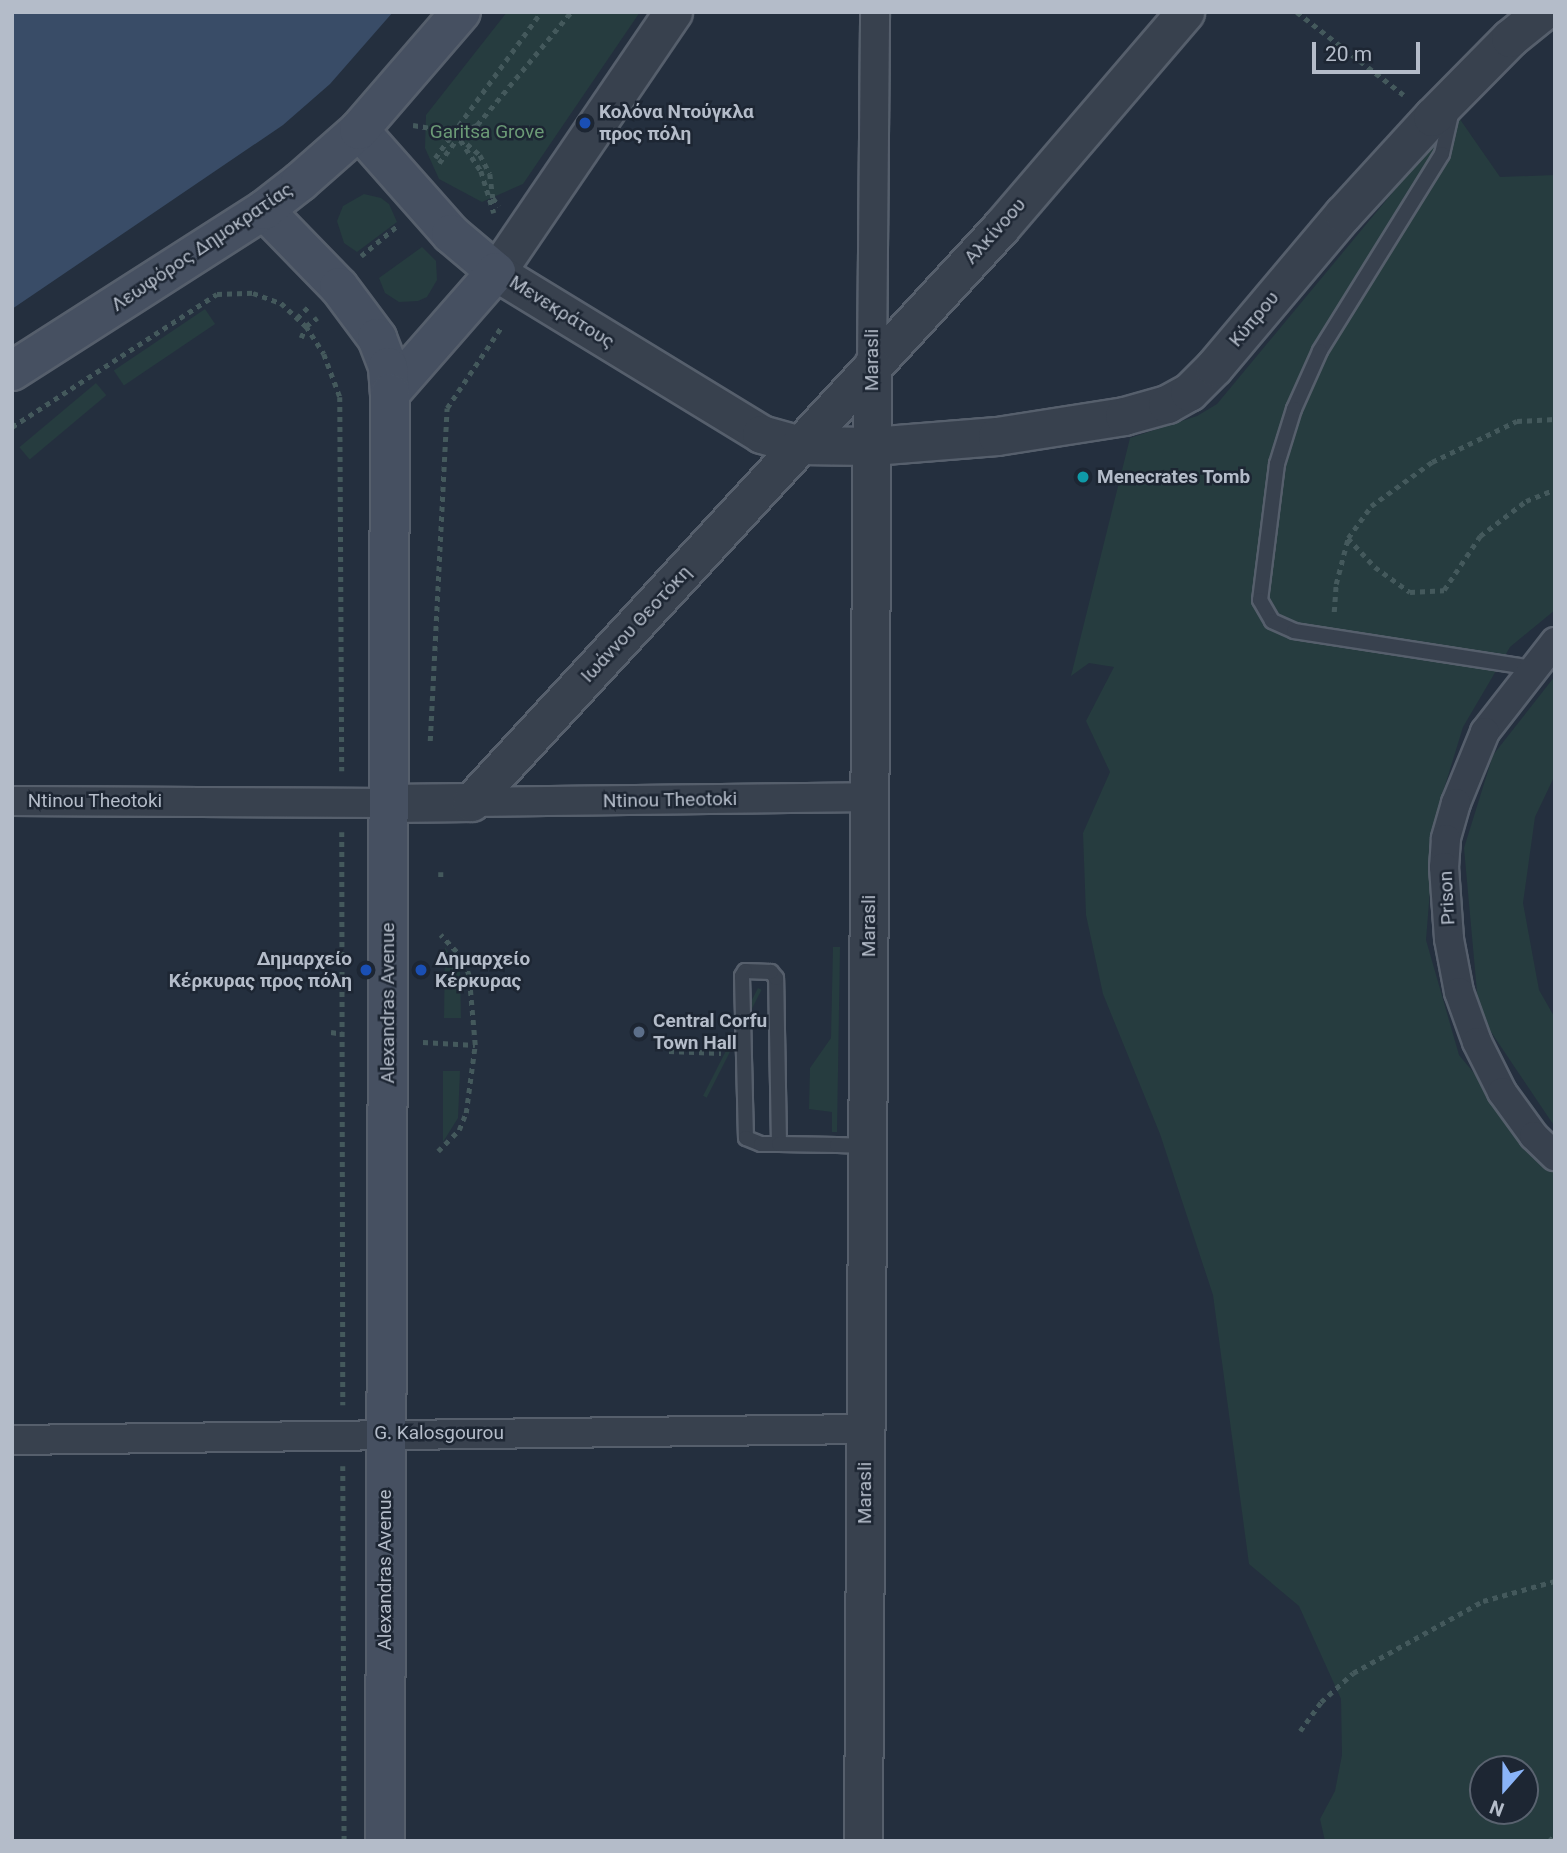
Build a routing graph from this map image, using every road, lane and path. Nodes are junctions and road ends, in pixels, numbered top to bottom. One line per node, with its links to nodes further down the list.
1 (461, 12): 11 (main road, Λεωφόρος Δημοκρατίας)
2 (541, 12): 12 (path)
3 (673, 12): 20 (street)
4 (875, 12): 25 (street, Marasli)
5 (1185, 12): 25 (street, Αλκίνοου)
6 (1297, 12): 9 (path)
7 (1542, 12): 9 (street, Κύπρου)
8 (570, 13): 12 (path)
9 (1444, 106): 31 (street, Κύπρου); 34 (lane)
10 (413, 125): 12 (path)
11 (359, 130): 16 (main road, Λεωφόρος Δημοκρατίας); 20 (main road, Μενεκράτους)
12 (457, 134): 13 (path); 14 (path); 15 (path); 17 (path)
13 (431, 163)
14 (435, 170)
15 (497, 204)
16 (264, 210): 26 (main road, Λεωφόρος Δημοκρατίας); 27 (main road, Alexandras Avenue)
17 (493, 212)
18 (389, 234): 19 (path)
19 (371, 248)
20 (496, 272): 27 (main road); 30 (street, Μενεκράτους)
21 (321, 315): 23 (path)
22 (509, 316): 40 (path)
23 (306, 326): 24 (path); 29 (path); 39 (path)
24 (301, 338)
25 (872, 366): 30 (street, Αλκίνοου); 31 (street, Marasli)
26 (12, 371)
27 (390, 393): 42 (main road, Alexandras Avenue)
28 (1555, 419): 33 (path)
29 (12, 427)
30 (800, 445): 31 (street, Κύπρου); 41 (street, Ιωάννου Θεοτόκη)
31 (872, 446): 37 (street, Marasli)
32 (1555, 489): 33 (path)
33 (1348, 538): 34 (path)
34 (1332, 635): 36 (lane)
35 (1555, 642): 36 (street, Prison)
36 (1531, 668): 58 (street, Prison)
37 (870, 797): 41 (street, Ntinou Theotoki); 56 (street, Marasli)
38 (12, 801): 39 (street, Ntinou Theotoki)
39 (342, 802): 42 (street, Ntinou Theotoki); 48 (path)
40 (426, 802): 41 (street); 42 (street)
41 (471, 802)
42 (388, 803): 61 (main road, Alexandras Avenue)
43 (441, 872): 44 (path)
44 (442, 881)
45 (441, 934): 51 (path)
46 (426, 1028): 54 (path)
47 (331, 1032): 48 (path)
48 (342, 1034): 49 (path); 60 (path)
49 (350, 1034)
50 (439, 1043): 51 (path)
51 (475, 1045): 57 (path)
52 (669, 1051): 53 (path)
53 (743, 1054): 55 (lane); 55 (lane)
54 (425, 1055)
55 (779, 1144): 56 (lane)
56 (867, 1146): 59 (street, Marasli)
57 (438, 1151)
58 (1555, 1156)
59 (866, 1429): 61 (street, G. Kalosgourou); 68 (street, Marasli)
60 (343, 1434): 61 (street, G. Kalosgourou); 62 (street, G. Kalosgourou); 66 (path)
61 (386, 1434): 67 (main road, Alexandras Avenue)
62 (12, 1440)
63 (1555, 1581): 64 (path)
64 (1300, 1731)
65 (1555, 1835): 69 (path)
66 (344, 1841)
67 (385, 1841)
68 (863, 1841)
69 (1549, 1841)

